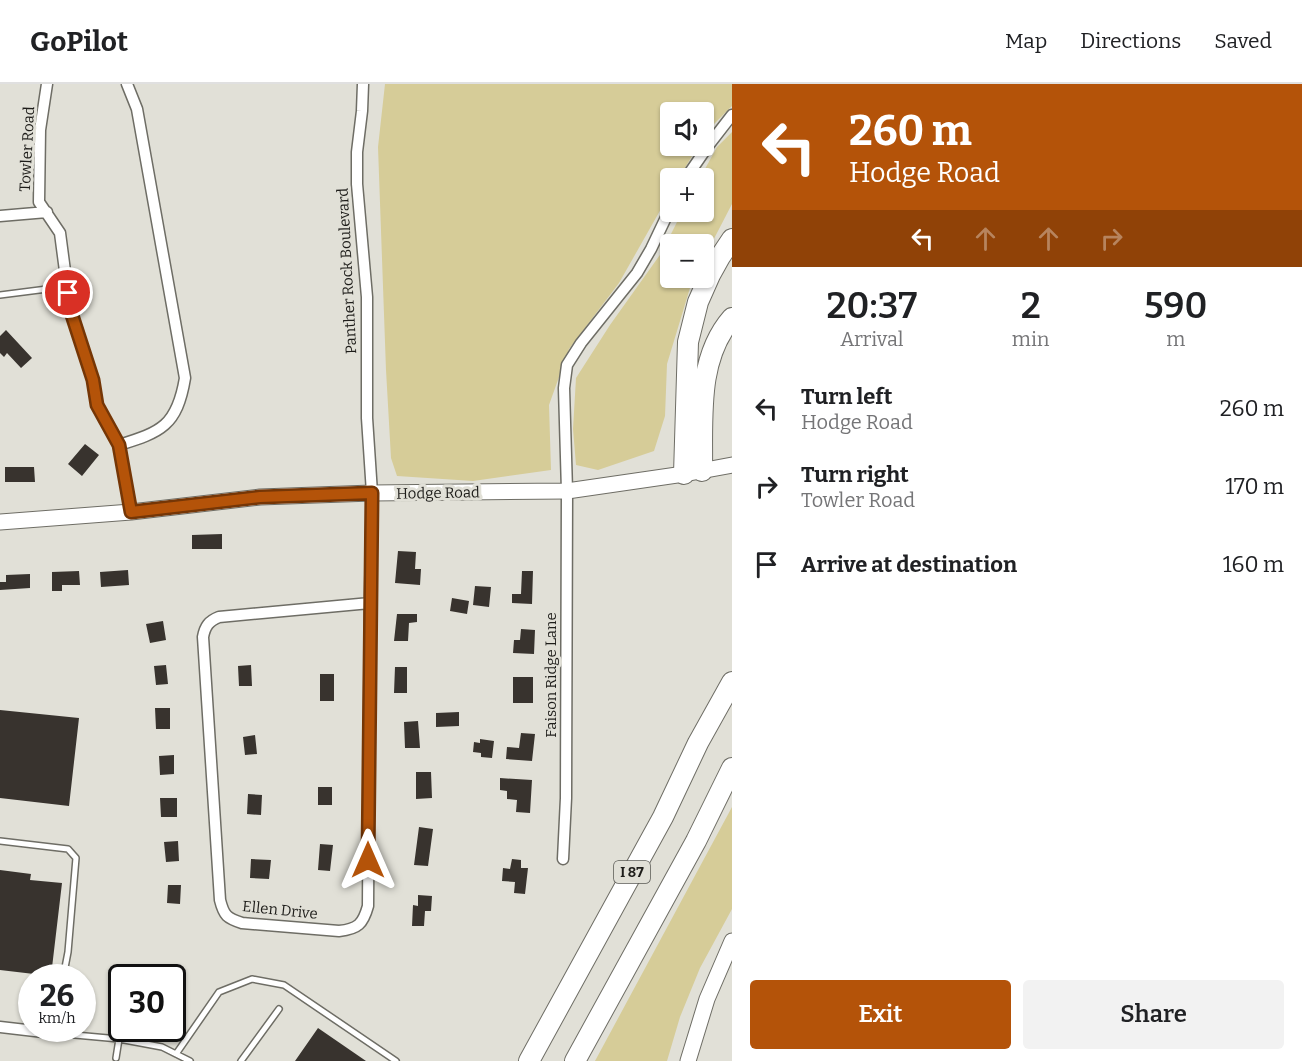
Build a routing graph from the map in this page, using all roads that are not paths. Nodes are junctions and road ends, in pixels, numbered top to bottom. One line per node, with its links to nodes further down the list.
1 (47, 84): 6 (street, Towler Road)
2 (127, 84): 13 (street)
3 (363, 84): 17 (street, Panther Rock Boulevard)
4 (732, 115): 5 (street)
5 (693, 168)
6 (47, 212): 7 (street, Towler Road); 10 (street, Towler Road)
7 (0, 216)
8 (664, 222): 16 (street, Faison Ridge Lane)
9 (732, 239): 15 (highway)
10 (68, 293): 11 (lane); 13 (street, Towler Road)
11 (0, 295)
12 (732, 318): 15 (highway)
13 (119, 445): 18 (street, Towler Road)
14 (732, 465): 15 (main road, Hodge Road)
15 (693, 472): 16 (main road, Hodge Road)
16 (567, 490): 17 (main road, Hodge Road); 24 (street, Faison Ridge Lane)
17 (372, 493): 18 (main road, Hodge Road); 20 (street, Ellen Drive)
18 (131, 512): 19 (main road, Hodge Road)
19 (0, 522)
20 (370, 603): 20 (street, Ellen Drive)
21 (732, 681): 37 (highway, I 87)
22 (732, 768): 38 (highway, I 87)
23 (0, 841): 26 (lane)
24 (563, 859)
25 (732, 941): 39 (main road)
26 (66, 964)
27 (279, 1009): 35 (lane)
28 (0, 1027): 29 (street)
29 (18, 1028)
30 (118, 1042): 33 (lane)
31 (134, 1042): 32 (lane)
32 (176, 1054): 34 (lane); 36 (lane)
33 (116, 1058)
34 (190, 1061)
35 (241, 1061)
36 (396, 1061)
37 (529, 1061)
38 (576, 1061)
39 (688, 1061)

